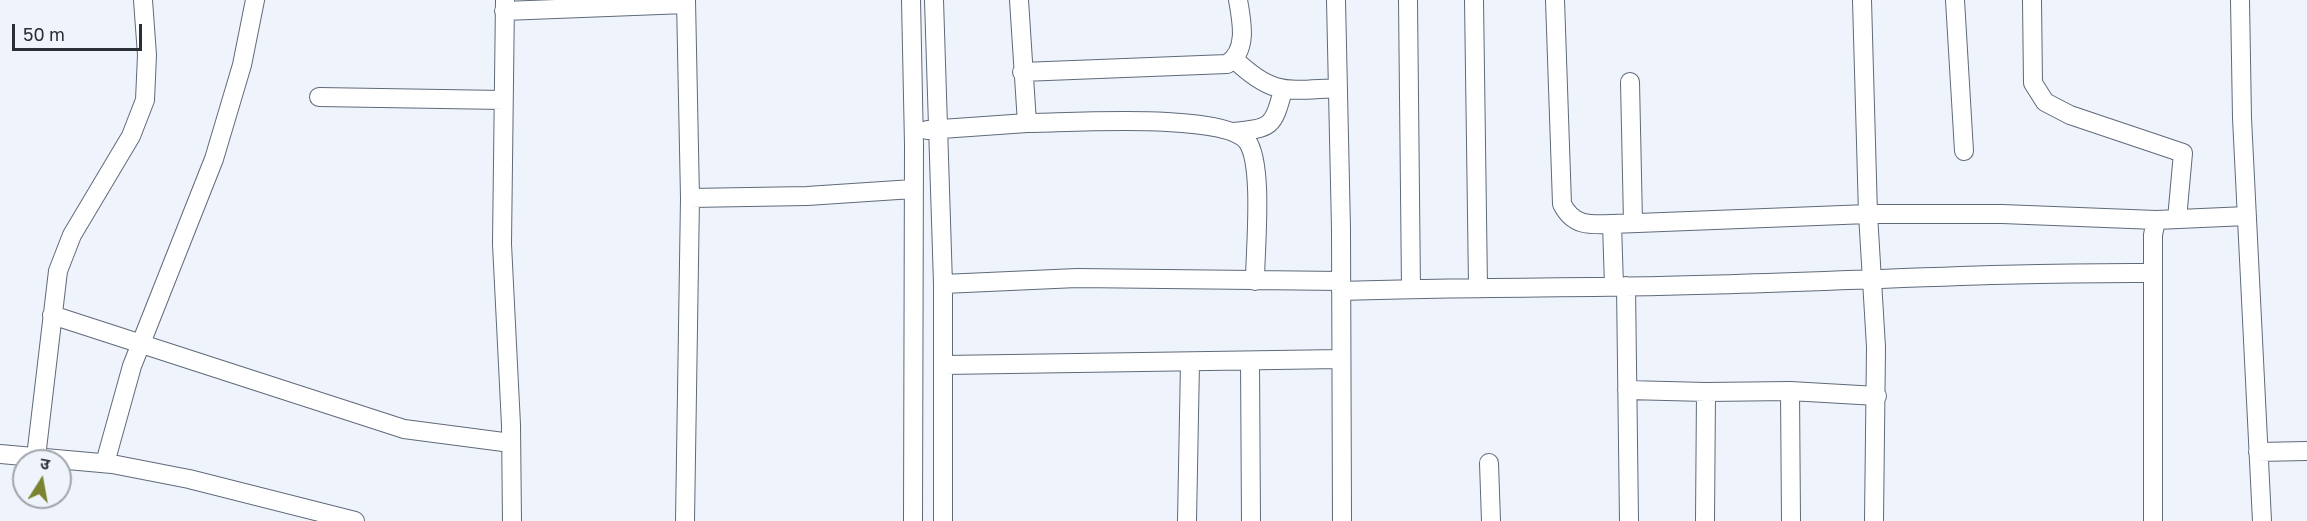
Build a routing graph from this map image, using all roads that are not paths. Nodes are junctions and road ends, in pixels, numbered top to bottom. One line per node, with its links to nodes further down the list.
1 (143, 0): 45 (street)
2 (255, 0): 46 (street)
3 (911, 0): 26 (street)
4 (934, 0): 25 (street)
5 (1019, 0): 18 (street)
6 (1238, 0): 17 (street)
7 (1336, 0): 20 (street)
8 (1408, 0): 44 (street)
9 (1474, 0): 42 (street)
10 (1555, 0): 36 (street)
11 (1862, 0): 31 (street)
12 (1955, 0): 28 (street)
13 (2032, 0): 33 (street)
14 (2240, 0): 32 (street)
15 (686, 2): 16 (street); 30 (street)
16 (505, 5): 23 (street)
17 (1234, 60): 18 (street); 21 (street)
18 (1022, 72): 24 (street)
19 (1630, 82): 35 (street)
20 (1338, 88): 21 (street); 41 (street)
21 (1282, 90): 27 (street)
22 (319, 97): 23 (street)
23 (503, 100): 55 (street)
24 (1027, 123): 25 (street); 27 (street)
25 (937, 130): 26 (street); 40 (street)
26 (913, 131): 29 (street)
27 (1233, 132): 39 (street)
28 (1964, 151)
29 (913, 189): 30 (street); 65 (street)
30 (690, 198): 64 (street)
31 (1868, 214): 34 (street); 35 (street); 38 (street)
32 (2247, 216): 33 (street); 58 (street)
33 (2177, 219): 34 (street)
34 (2156, 220): 37 (street)
35 (1633, 222): 36 (street)
36 (1612, 224): 43 (street)
37 (2153, 273): 38 (street); 75 (street)
38 (1874, 278): 43 (street); 54 (street)
39 (1255, 281): 40 (street); 41 (street)
40 (943, 284): 50 (street)
41 (1341, 286): 44 (street); 47 (street)
42 (1478, 286): 43 (street); 44 (street)
43 (1620, 286): 51 (street)
44 (1411, 289)
45 (52, 315): 46 (street); 56 (street)
46 (142, 343): 55 (street); 60 (street)
47 (1341, 359): 48 (street); 69 (street)
48 (1250, 361): 49 (street); 68 (street)
49 (1190, 363): 50 (street); 67 (street)
50 (944, 365): 66 (street)
51 (1627, 390): 53 (street); 71 (street)
52 (1790, 391): 53 (street); 54 (street); 73 (street)
53 (1706, 392): 72 (street)
54 (1877, 396): 74 (street)
55 (511, 443): 63 (street)
56 (37, 449)
57 (2307, 451): 58 (street)
58 (2258, 452): 76 (street)
59 (72, 460): 60 (street)
60 (105, 463): 62 (street)
61 (1489, 464): 70 (street)
62 (355, 521)
63 (512, 521)
64 (685, 521)
65 (913, 521)
66 (944, 521)
67 (1187, 521)
68 (1251, 521)
69 (1342, 521)
70 (1491, 521)
71 (1629, 521)
72 (1705, 521)
73 (1791, 521)
74 (1874, 521)
75 (2153, 521)
76 (2262, 521)

